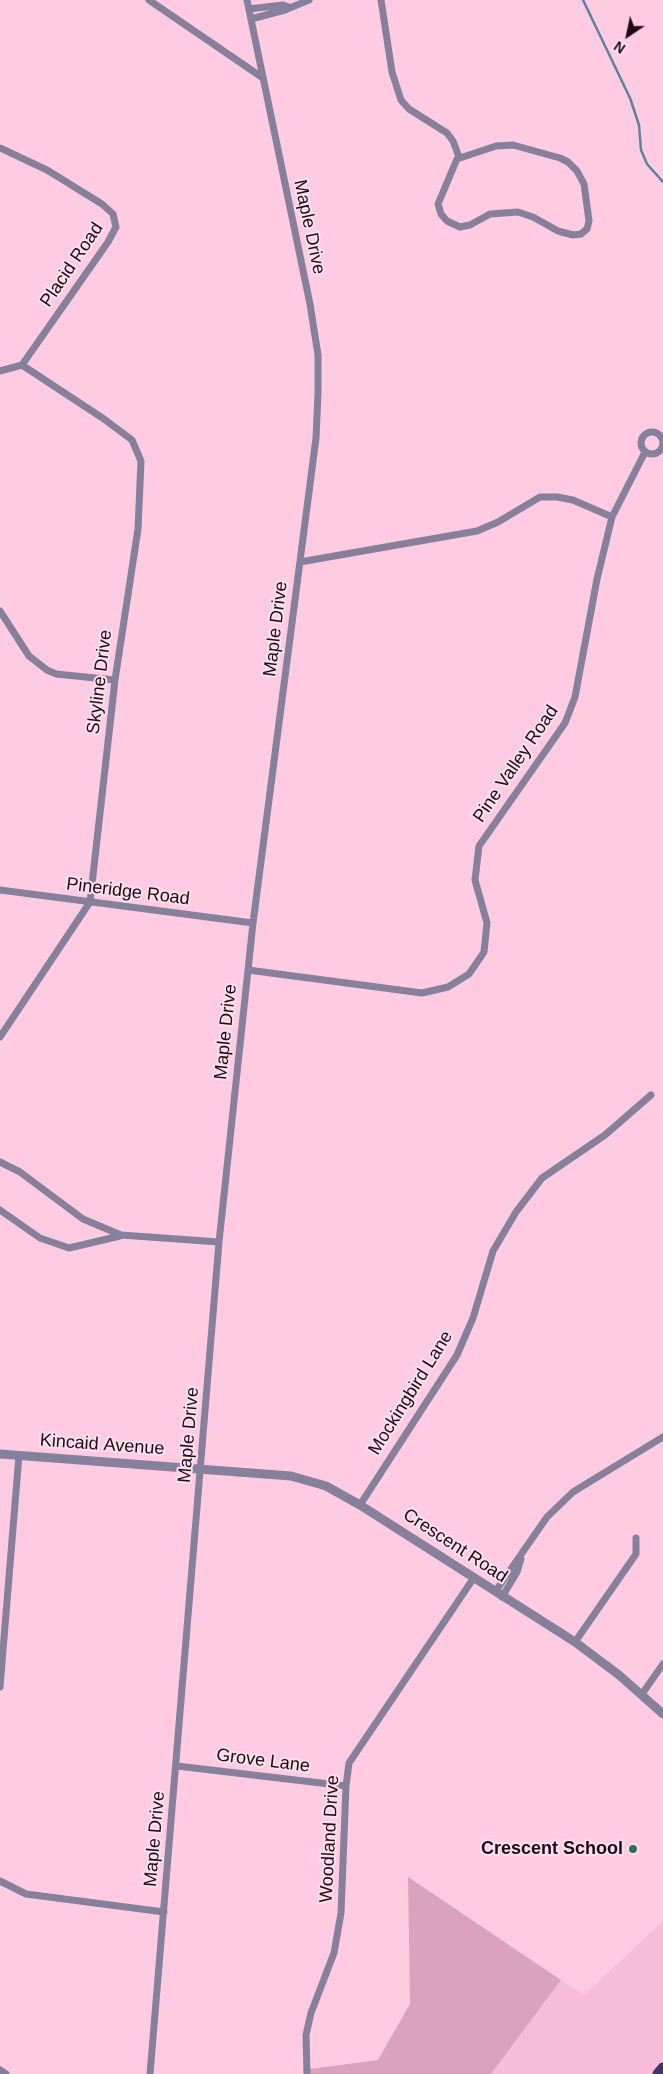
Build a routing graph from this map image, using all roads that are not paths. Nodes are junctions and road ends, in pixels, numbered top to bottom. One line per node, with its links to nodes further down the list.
1 (149, 0): 8 (street)
2 (247, 0): 6 (street, Maple Drive)
3 (309, 0): 5 (street)
4 (381, 0): 10 (street)
5 (289, 7): 6 (street); 7 (street)
6 (248, 9): 7 (street, Maple Drive)
7 (250, 19): 8 (street, Maple Drive)
8 (263, 78): 15 (street, Maple Drive)
9 (0, 148): 11 (street, Placid Road)
10 (459, 157): 10 (street)
11 (22, 365): 12 (street); 17 (street, Skyline Drive)
12 (0, 371)
13 (645, 452): 14 (street, Pine Valley Road)
14 (612, 517): 15 (street); 21 (street, Pine Valley Road)
15 (300, 562): 20 (street, Maple Drive)
16 (0, 611): 17 (street)
17 (115, 680): 19 (street, Skyline Drive)
18 (0, 890): 19 (street, Pineridge Road)
19 (90, 902): 20 (street, Pineridge Road); 22 (street, Skyline Drive)
20 (253, 923): 21 (street, Maple Drive)
21 (248, 970): 27 (street, Maple Drive)
22 (0, 1037)
23 (651, 1095): 32 (street, Mockingbird Lane)
24 (0, 1162): 26 (street)
25 (0, 1210): 26 (street)
26 (121, 1236): 27 (street)
27 (219, 1242): 31 (street, Maple Drive)
28 (663, 1437): 35 (street)
29 (0, 1454): 30 (street, Kincaid Avenue)
30 (18, 1455): 31 (street, Kincaid Avenue); 38 (street)
31 (202, 1469): 32 (street, Crescent Road); 41 (street, Maple Drive)
32 (360, 1505): 34 (street, Crescent Road)
33 (636, 1538): 36 (street)
34 (473, 1579): 35 (street, Crescent Road); 42 (street, Woodland Drive)
35 (498, 1594): 36 (street, Crescent Road)
36 (575, 1642): 39 (street, Crescent Road)
37 (663, 1664): 39 (street)
38 (0, 1687)
39 (642, 1694): 40 (street, Crescent Road)
40 (663, 1714)
41 (177, 1766): 42 (street, Grove Lane); 44 (street, Maple Drive)
42 (346, 1786): 49 (street, Woodland Drive)
43 (0, 1882): 44 (street)
44 (164, 1912): 48 (street, Maple Drive)
45 (663, 2068): 50 (main road)
46 (0, 2070): 47 (street)
47 (6, 2074)
48 (150, 2074)
49 (308, 2074)
50 (658, 2074)

